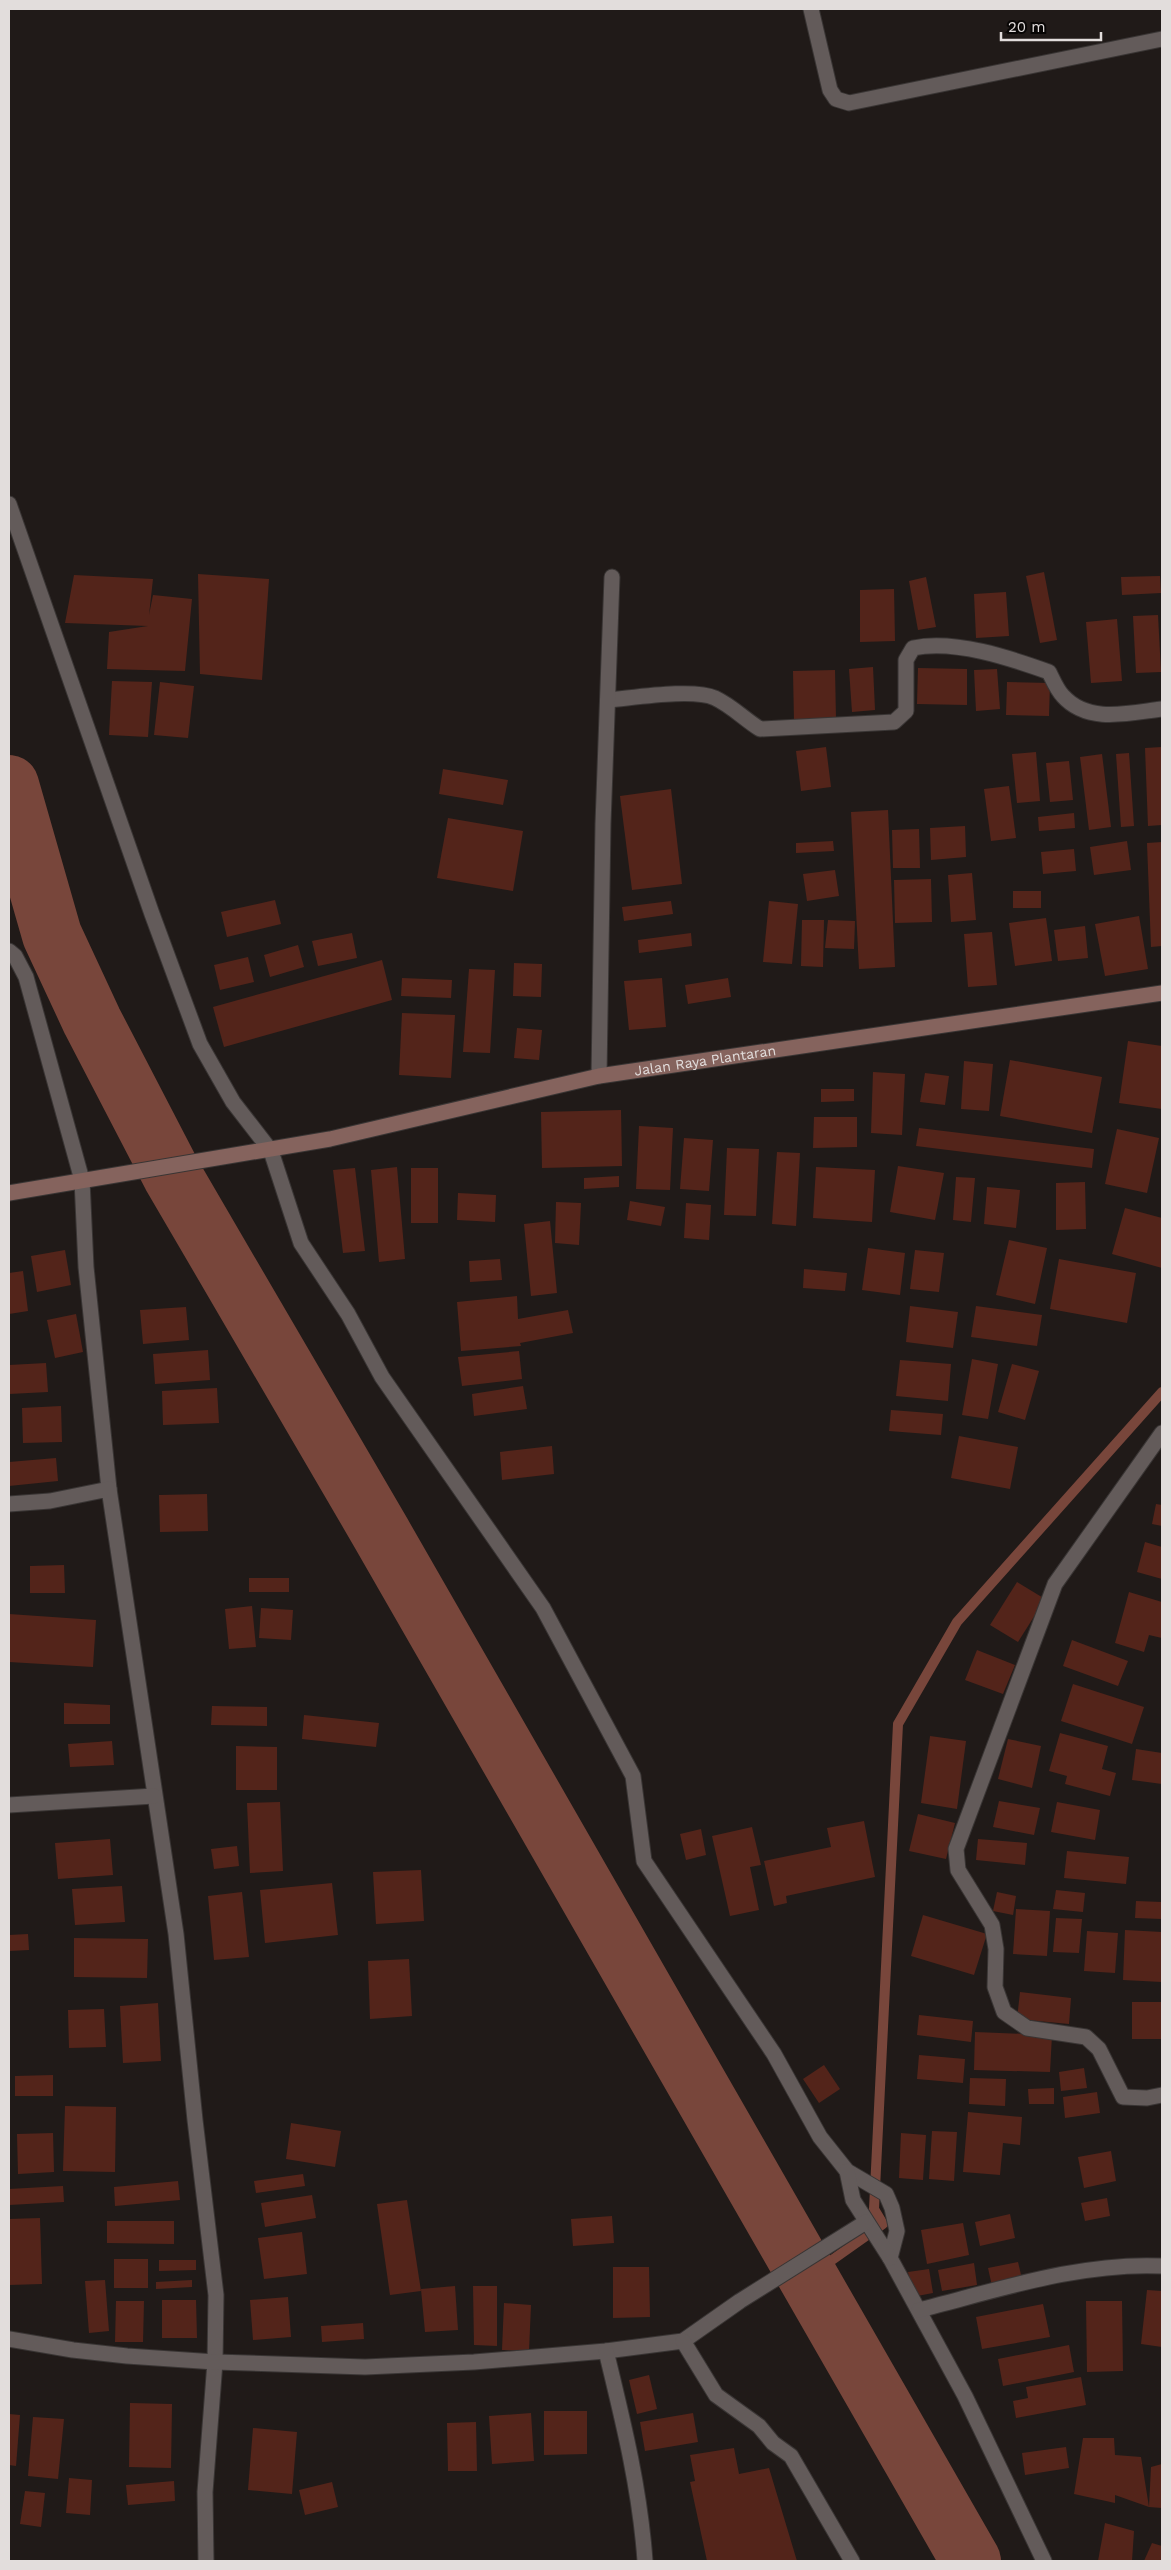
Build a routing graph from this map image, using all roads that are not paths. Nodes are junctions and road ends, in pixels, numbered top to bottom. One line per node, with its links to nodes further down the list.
1 (811, 9): 2 (street)
2 (1162, 39)
3 (9, 504): 10 (street)
4 (612, 577): 5 (street)
5 (608, 700): 6 (street); 9 (street)
6 (1162, 710)
7 (9, 951): 11 (street)
8 (1162, 994): 9 (main road, Jalan Raya Plantaran)
9 (600, 1076): 10 (main road, Jalan Raya Plantaran)
10 (271, 1151): 11 (main road, Jalan Raya Plantaran); 19 (street)
11 (82, 1180): 12 (main road, Jalan Raya Plantaran); 14 (street)
12 (9, 1193)
13 (1162, 1434): 18 (street)
14 (109, 1489): 15 (street); 16 (street)
15 (9, 1504)
16 (154, 1796): 17 (street); 27 (street)
17 (9, 1805)
18 (1162, 2094)
19 (848, 2171): 20 (street); 21 (street)
20 (872, 2230): 21 (street); 25 (street)
21 (890, 2258): 23 (street)
22 (1162, 2266): 23 (street)
23 (919, 2310): 31 (street)
24 (9, 2339): 27 (street)
25 (683, 2341): 26 (street); 30 (street)
26 (606, 2351): 27 (street); 29 (street)
27 (215, 2362): 28 (street)
28 (206, 2561)
29 (645, 2561)
30 (852, 2561)
31 (1044, 2561)

